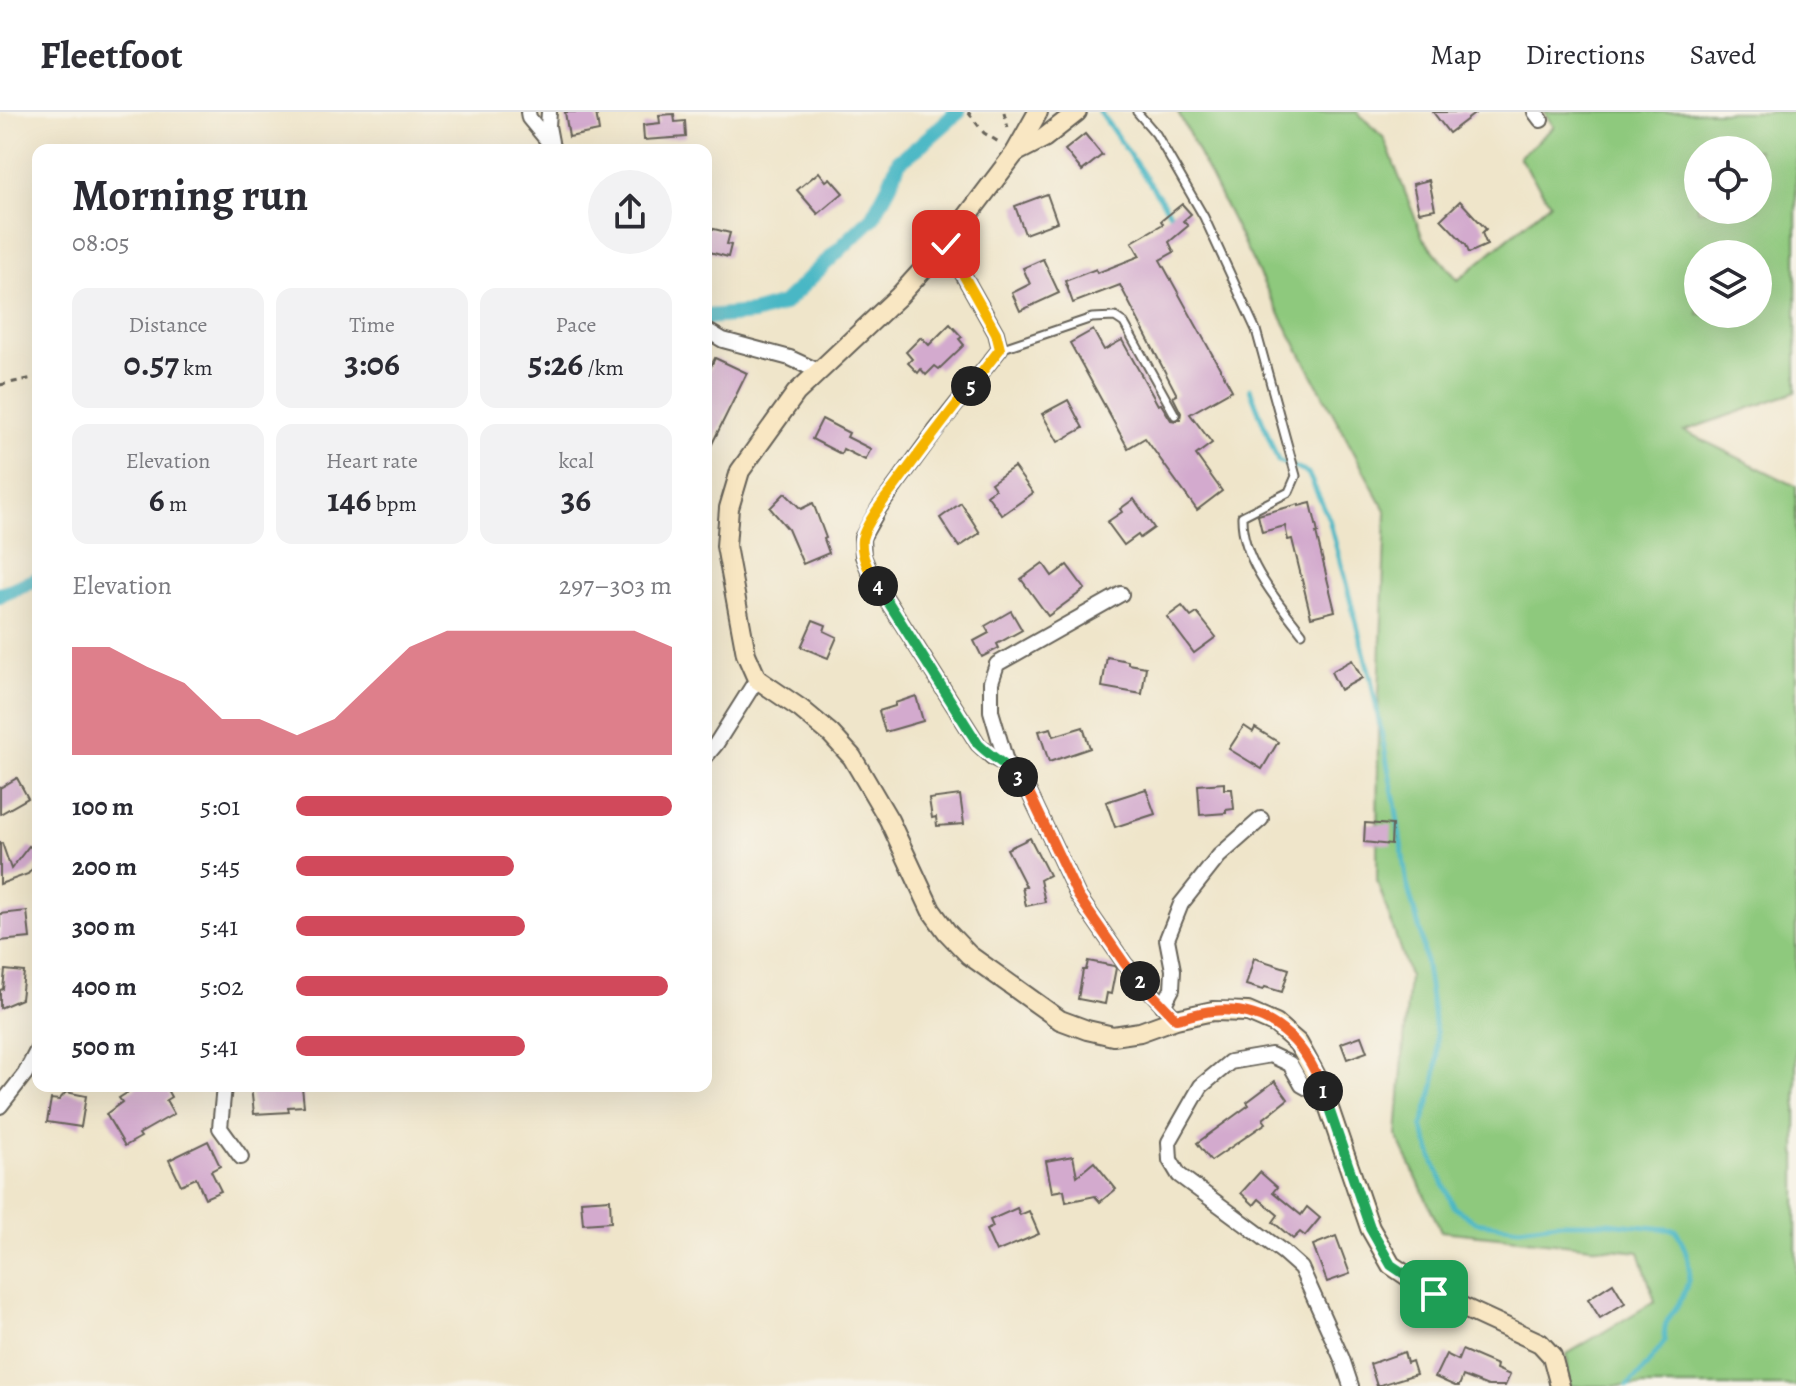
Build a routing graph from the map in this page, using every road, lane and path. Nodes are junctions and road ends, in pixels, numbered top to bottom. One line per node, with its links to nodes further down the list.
1 (528, 112): 7 (street)
2 (549, 112): 8 (street)
3 (968, 112): 9 (path)
4 (1038, 112): 9 (street)
5 (1077, 112): 9 (street)
6 (1137, 112): 18 (lane)
7 (550, 144)
8 (552, 144)
9 (1015, 153): 10 (street)
10 (946, 244): 12 (street); 13 (street)
11 (712, 334): 13 (street)
12 (1000, 349): 16 (lane); 21 (street)
13 (818, 371): 19 (street)
14 (32, 378): 15 (path)
15 (0, 385)
16 (1175, 415)
17 (1121, 594): 21 (street)
18 (1302, 633)
19 (757, 679): 20 (street); 23 (street)
20 (712, 749)
21 (1007, 765): 23 (street)
22 (1261, 819): 23 (street)
23 (1170, 1013): 25 (street)
24 (32, 1061): 27 (street)
25 (1321, 1085): 29 (street); 30 (street)
26 (223, 1092): 28 (street)
27 (0, 1106)
28 (241, 1157)
29 (1351, 1386)
30 (1560, 1386)

